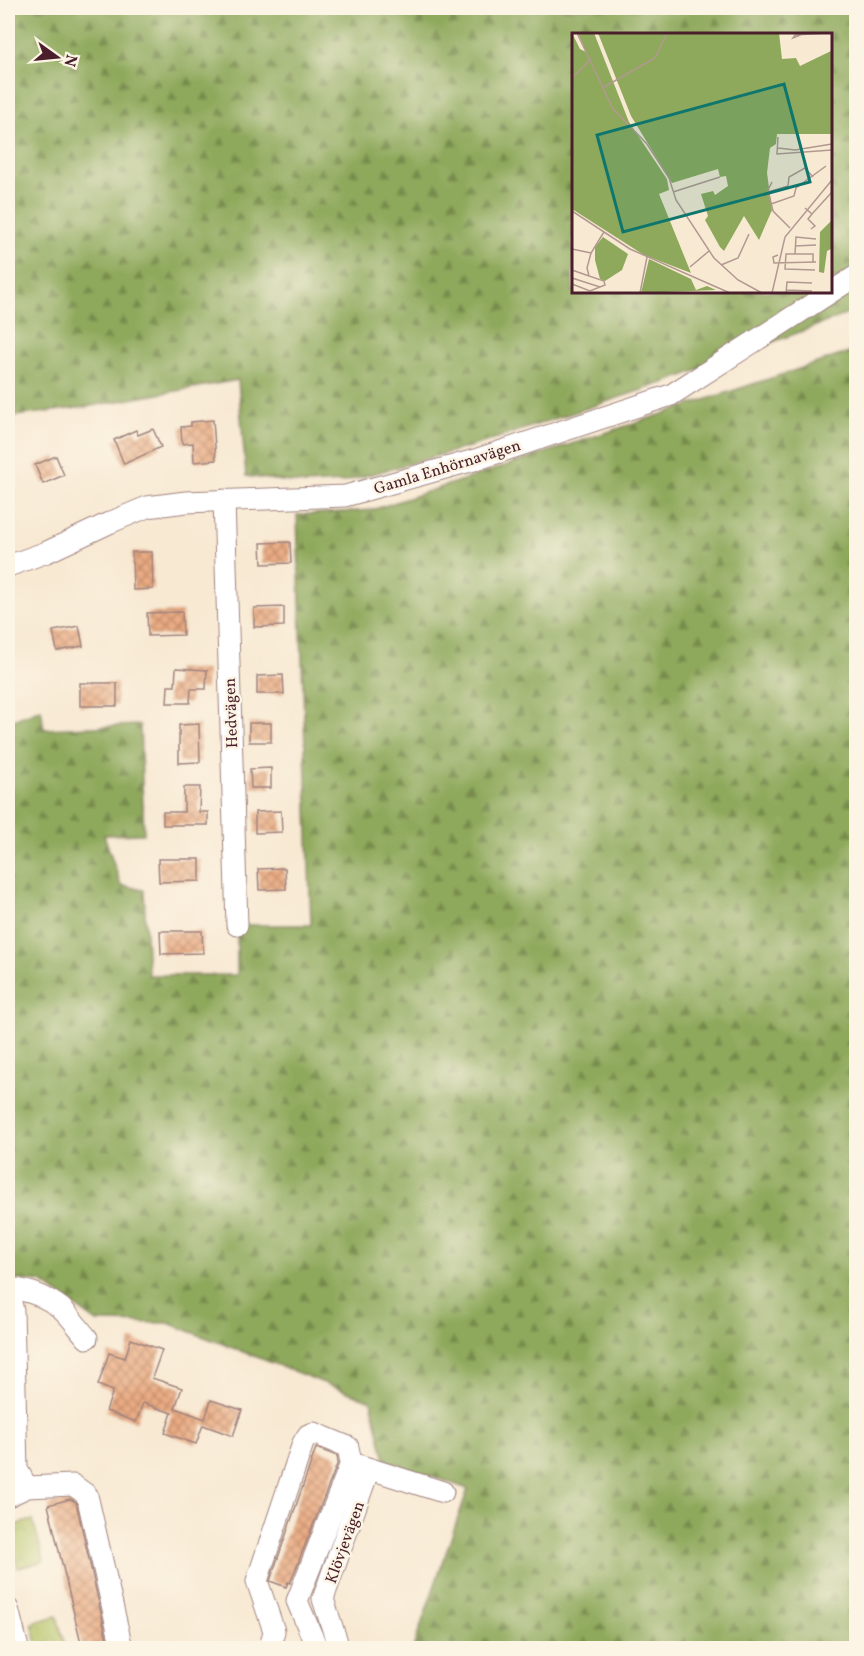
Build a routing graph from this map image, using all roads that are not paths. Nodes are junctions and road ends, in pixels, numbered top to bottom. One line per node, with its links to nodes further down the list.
1 (856, 276): 2 (street, Gamla Enhörnavägen)
2 (224, 500): 3 (street, Gamla Enhörnavägen); 4 (street, Hedvägen)
3 (8, 566)
4 (237, 926)
5 (8, 1289): 6 (street); 8 (street)
6 (87, 1338)
7 (360, 1466): 9 (street); 11 (street); 12 (street); 14 (street, Klövjevägen)
8 (27, 1486): 10 (street); 16 (street)
9 (443, 1492)
10 (8, 1496)
11 (259, 1589): 12 (street); 17 (street)
12 (297, 1602): 14 (street); 18 (street)
13 (8, 1608): 15 (street)
14 (327, 1612): 19 (street, Klövjevägen)
15 (18, 1648)
16 (122, 1648)
17 (270, 1648)
18 (317, 1648)
19 (337, 1648)

